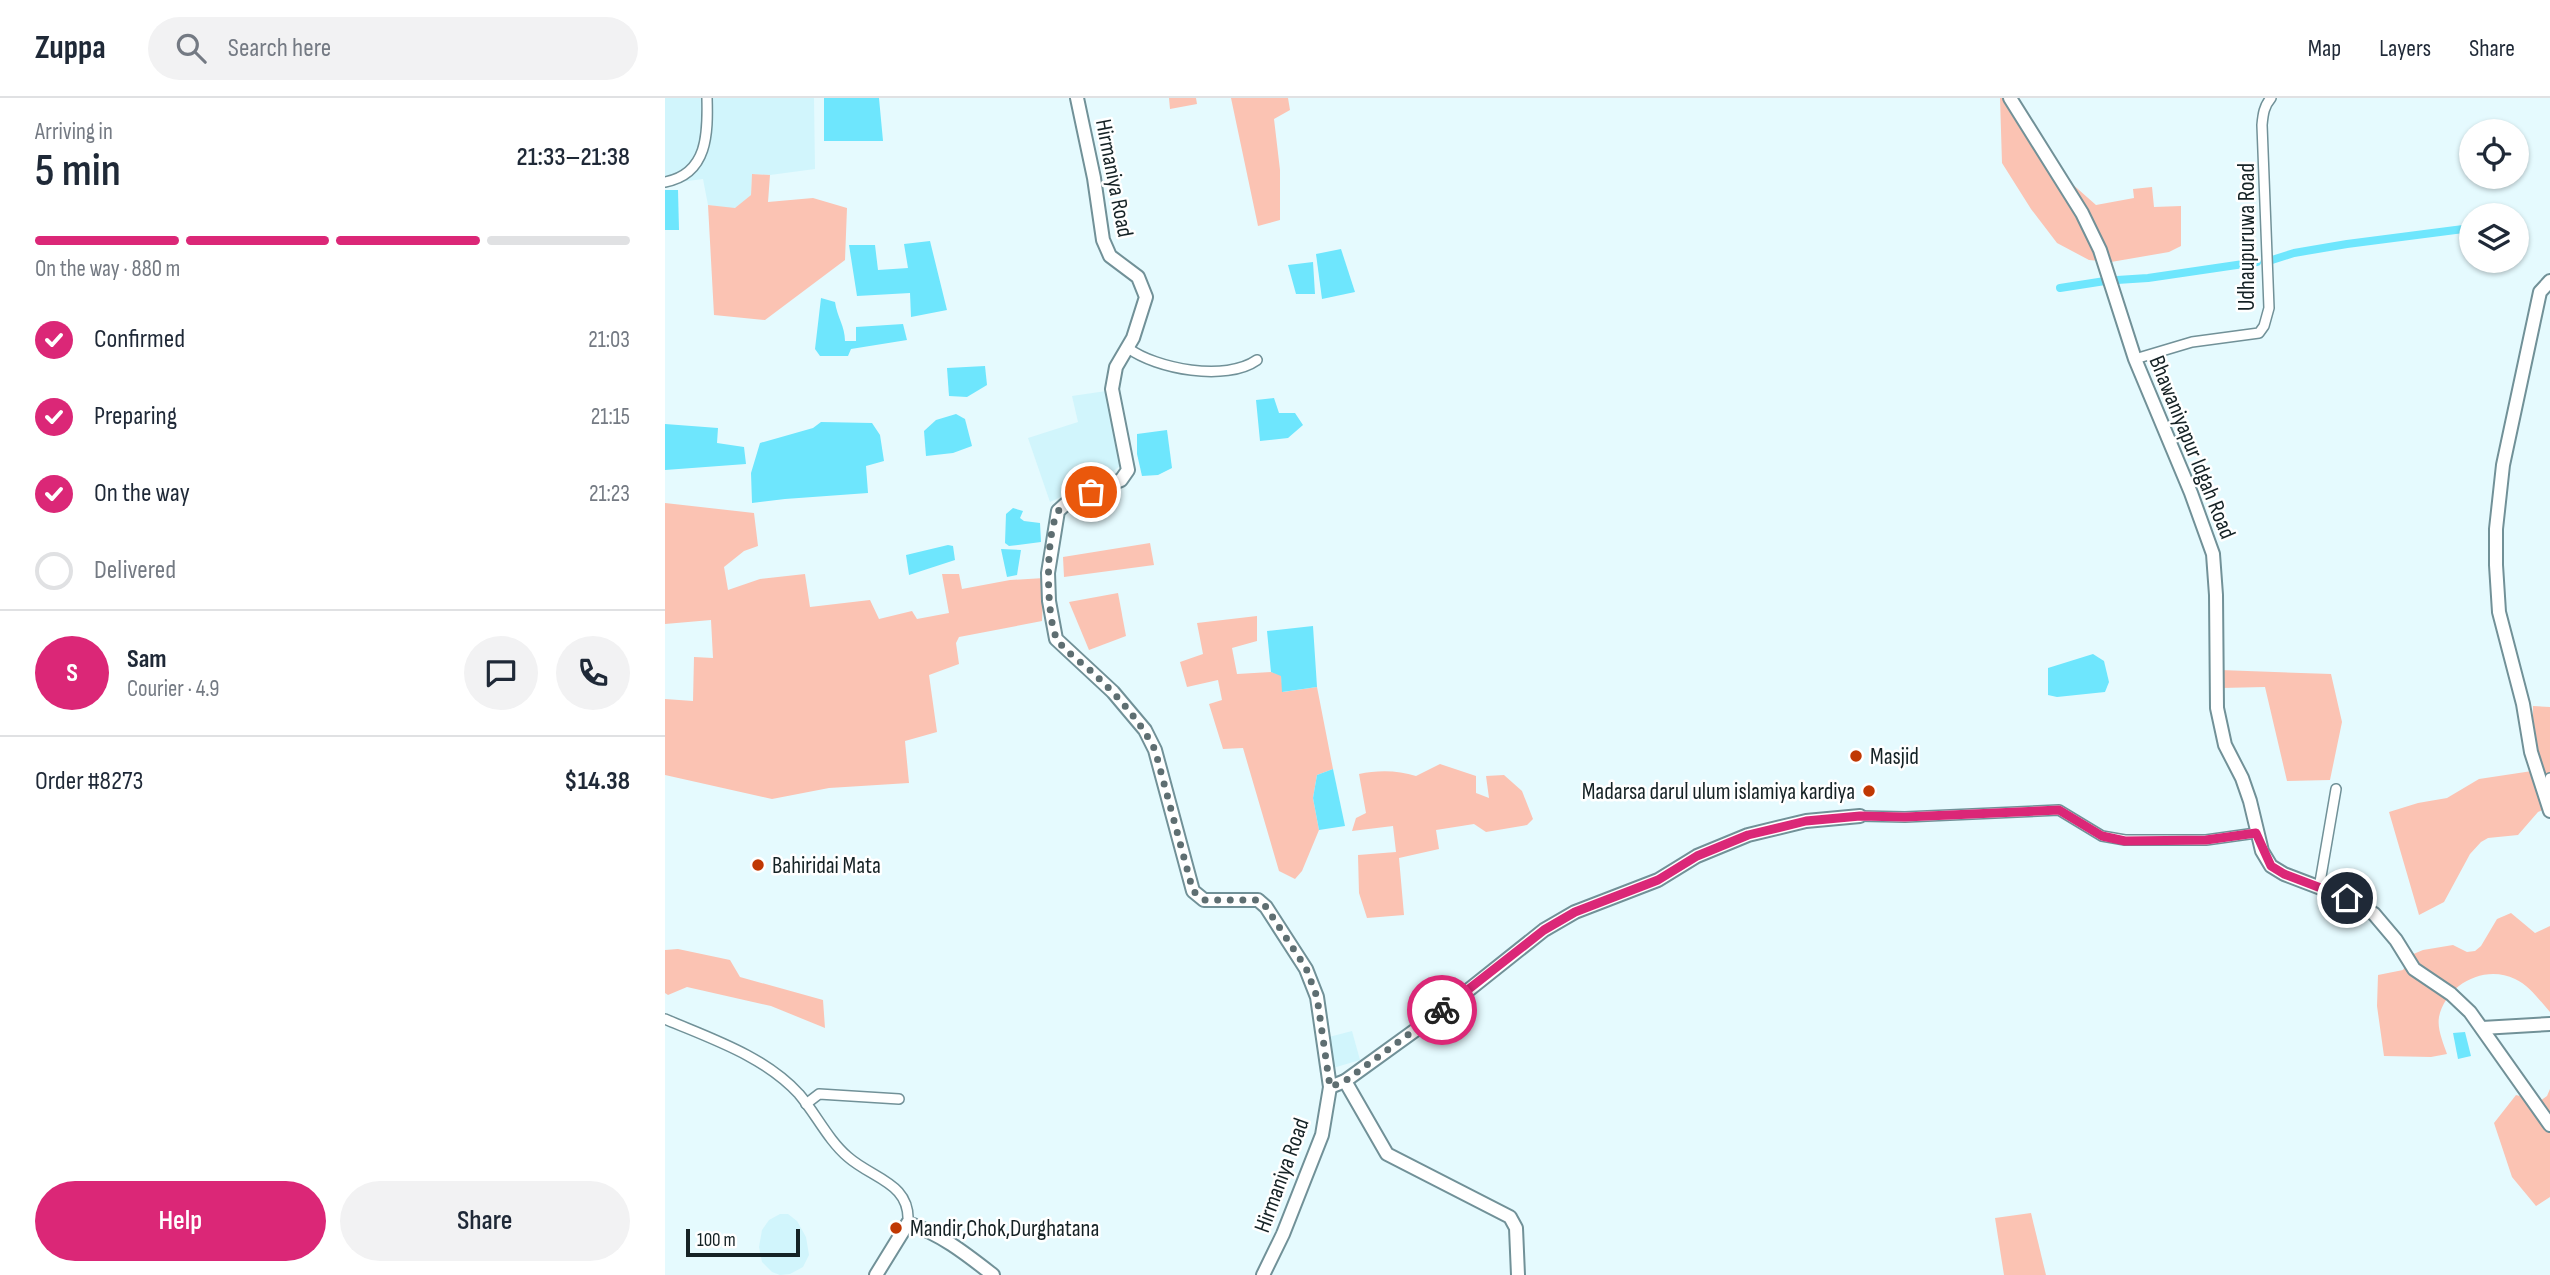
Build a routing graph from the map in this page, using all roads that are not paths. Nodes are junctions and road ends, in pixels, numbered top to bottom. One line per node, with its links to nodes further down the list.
1 (707, 98): 5 (street)
2 (1077, 98): 7 (street, Hirmaniya Road)
3 (2010, 98): 9 (street, Bhawaniyapur Idgah Road)
4 (2271, 98): 9 (street, Udhaupuruwa Road)
5 (665, 182)
6 (2550, 281): 12 (street)
7 (1128, 348): 8 (street); 20 (street, Hirmaniya Road)
8 (1257, 359)
9 (2135, 359): 14 (street, Bhawaniyapur Idgah Road)
10 (2550, 778): 12 (street)
11 (2336, 789): 15 (street)
12 (2548, 805)
13 (1860, 816): 14 (street); 19 (street)
14 (2256, 833): 15 (street, Bhawaniyapur Idgah Road)
15 (2319, 888): 18 (street, Bhawaniyapur Idgah Road)
16 (665, 1019): 22 (street)
17 (2550, 1024): 18 (street)
18 (2482, 1028): 23 (street, Bhawaniyapur Idgah Road)
19 (1345, 1081): 20 (street); 28 (street)
20 (1330, 1087): 27 (street, Hirmaniya Road)
21 (899, 1099): 22 (street)
22 (806, 1104): 24 (street)
23 (2550, 1125)
24 (908, 1223): 25 (street); 26 (street)
25 (876, 1275)
26 (993, 1275)
27 (1263, 1275)
28 (1518, 1275)

